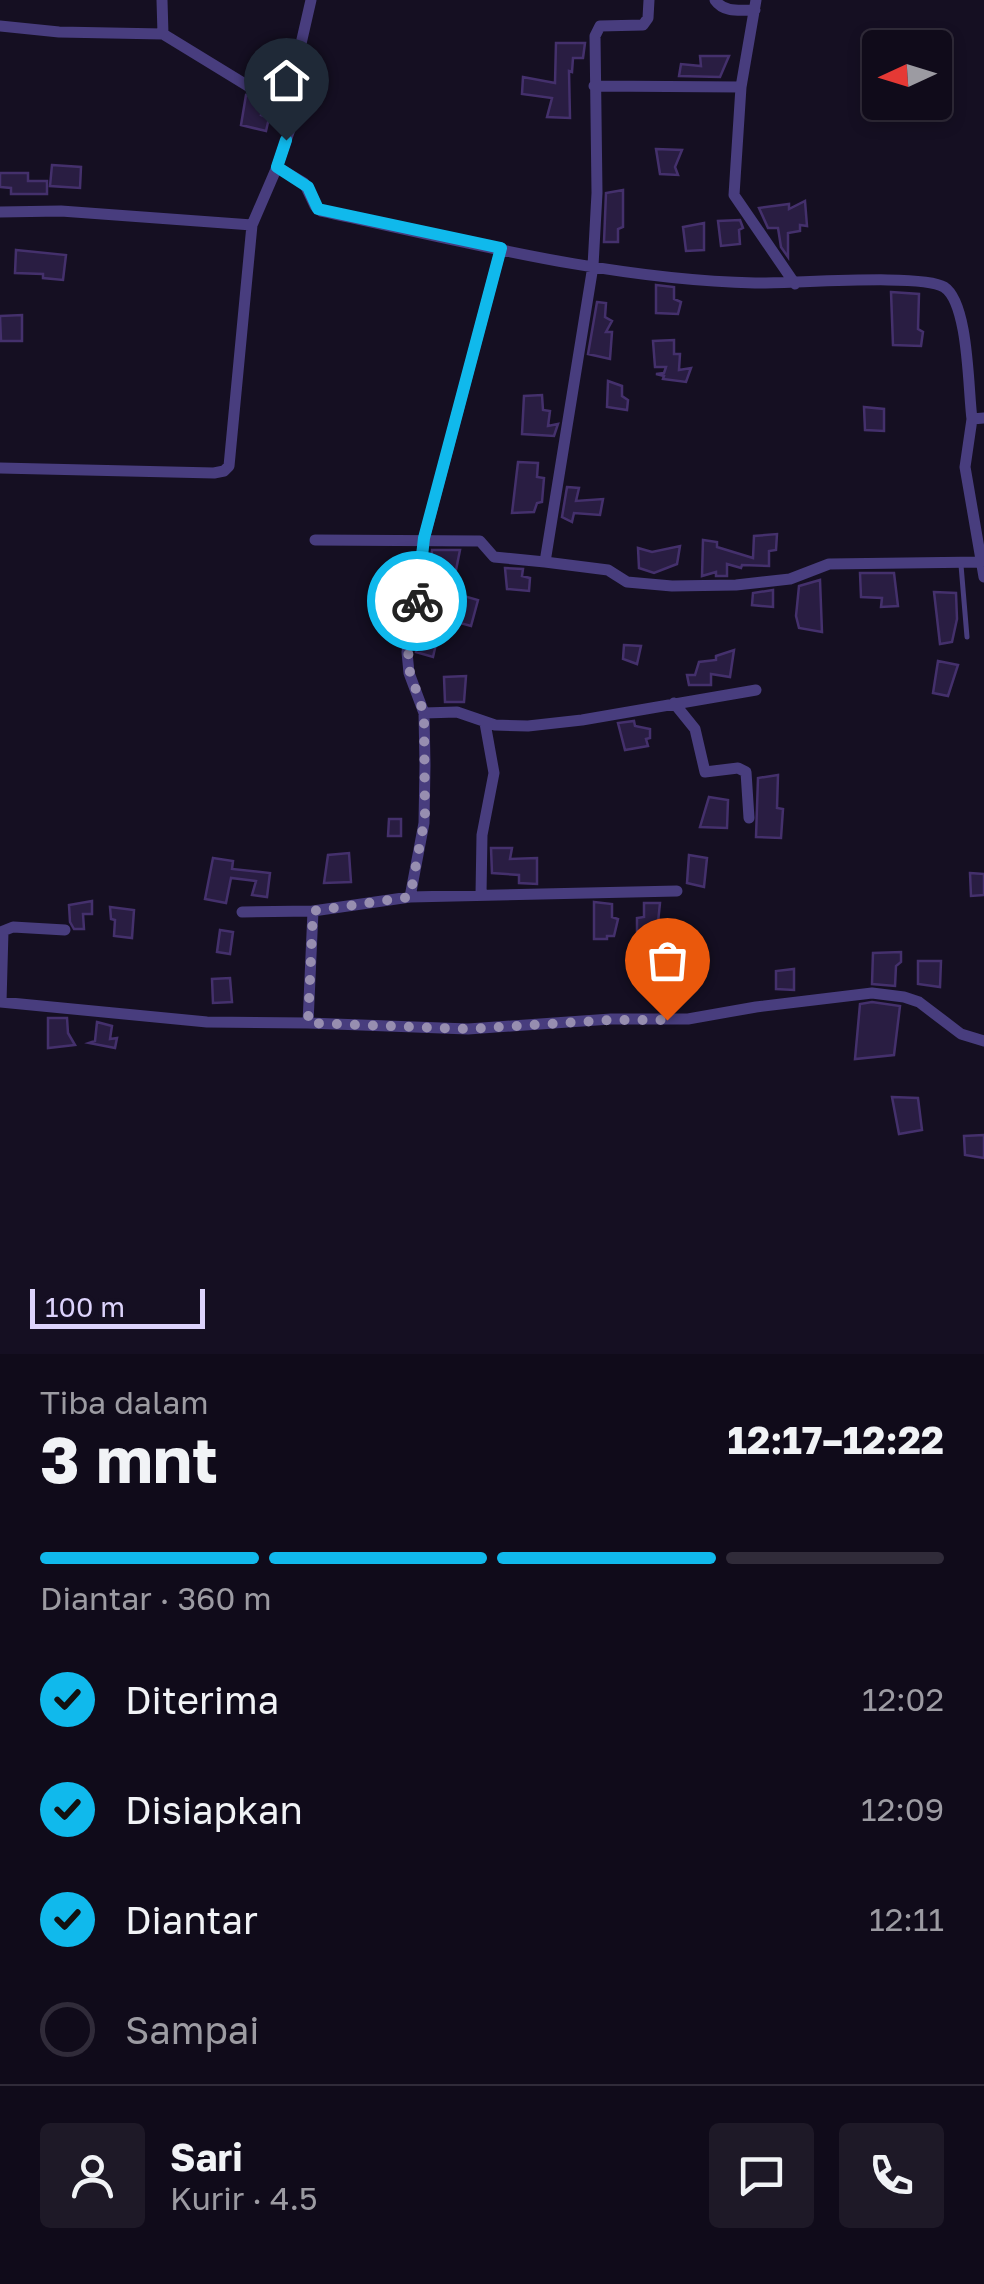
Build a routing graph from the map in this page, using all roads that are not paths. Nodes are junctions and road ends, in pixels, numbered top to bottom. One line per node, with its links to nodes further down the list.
1 (162, 0): 7 (street)
2 (311, 0): 10 (street)
3 (649, 0): 8 (street)
4 (715, 0): 5 (street)
5 (756, 5): 9 (street)
6 (0, 26): 7 (street)
7 (162, 34): 10 (street)
8 (594, 86): 9 (street); 15 (street)
9 (742, 87): 16 (street)
10 (289, 96): 11 (street)
11 (277, 167): 13 (street); 14 (street)
12 (0, 212): 13 (street)
13 (252, 225): 18 (street)
14 (501, 248): 15 (street); 20 (street)
15 (593, 266): 16 (street); 22 (street)
16 (796, 284): 17 (street)
17 (978, 418): 19 (street)
18 (0, 468)
19 (979, 530): 23 (street)
20 (424, 538): 21 (street); 22 (street); 29 (street)
21 (316, 540)
22 (545, 562): 24 (street)
23 (981, 562): 24 (street); 25 (street)
24 (961, 563): 26 (lane)
25 (984, 577)
26 (966, 637)
27 (756, 690): 28 (street)
28 (674, 703): 30 (street); 31 (street)
29 (424, 714): 30 (street); 34 (street)
30 (485, 723): 33 (street)
31 (749, 818)
32 (677, 891): 33 (street)
33 (481, 894): 34 (street)
34 (410, 897): 35 (street)
35 (313, 911): 36 (street); 39 (street)
36 (242, 912)
37 (64, 930): 38 (street)
38 (0, 1002): 39 (street)
39 (308, 1023): 40 (street)
40 (984, 1041)

